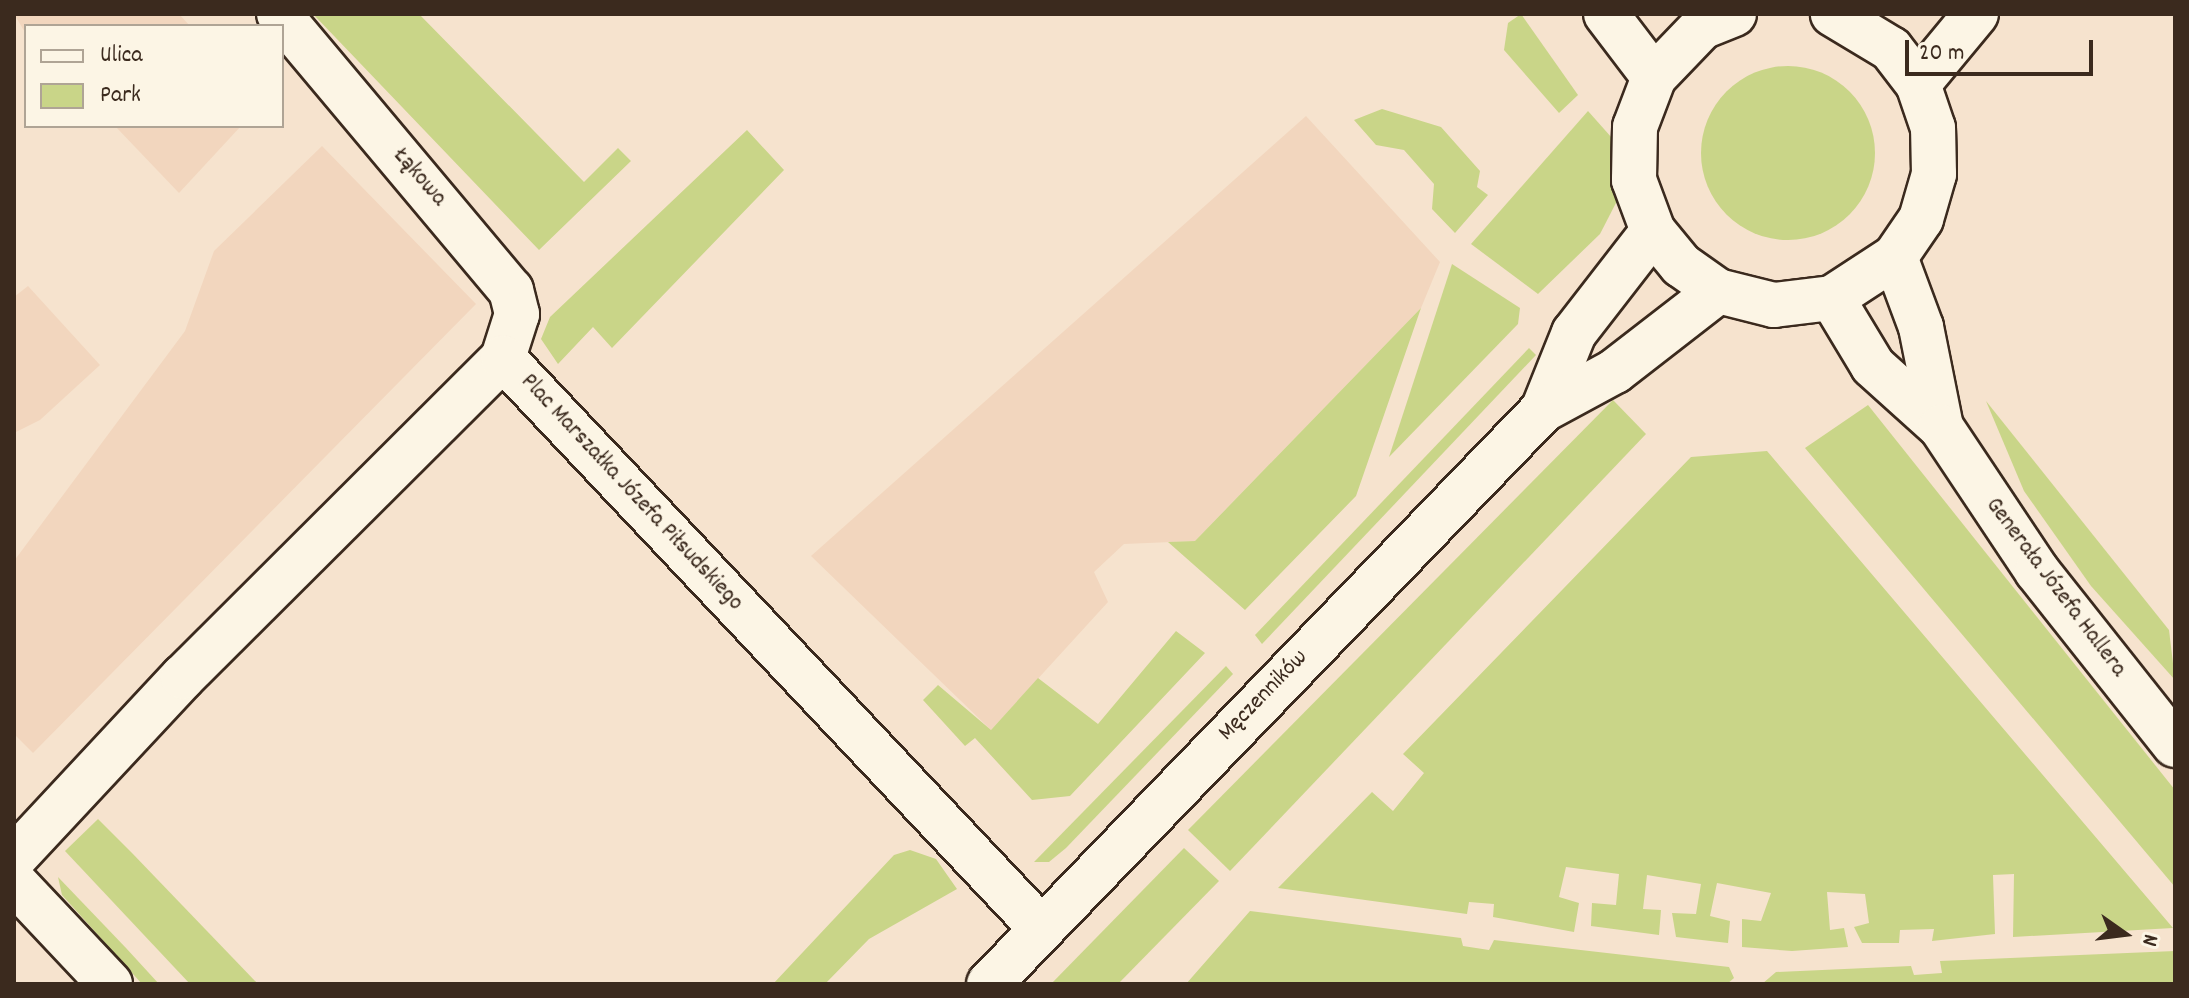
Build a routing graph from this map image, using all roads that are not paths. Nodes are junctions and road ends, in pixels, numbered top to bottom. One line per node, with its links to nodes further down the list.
1 (279, 14): 12 (street, Łąkowa)
2 (1606, 14): 6 (street)
3 (1976, 14): 7 (street)
4 (1852, 17): 7 (street)
5 (1708, 18): 6 (street)
6 (1654, 77): 8 (street)
7 (1918, 84): 9 (street)
8 (1653, 231): 10 (street); 13 (street, Męczenników)
9 (1895, 257): 11 (street); 14 (street, Generała Józefa Hallera)
10 (1718, 291): 11 (street); 13 (street, Męczenników)
11 (1832, 298): 14 (street, Generała Józefa Hallera)
12 (503, 358): 16 (street, Plac Marszałka Józefa Piłsudskiego); 18 (street, Plac Marszałka Józefa Piłsudskiego)
13 (1543, 410): 18 (street, Męczenników)
14 (1941, 427): 15 (street, Generała Józefa Hallera)
15 (2175, 745)
16 (14, 858)
17 (14, 882): 19 (street)
18 (1040, 927): 20 (street, Męczenników)
19 (110, 984)
20 (989, 984)

